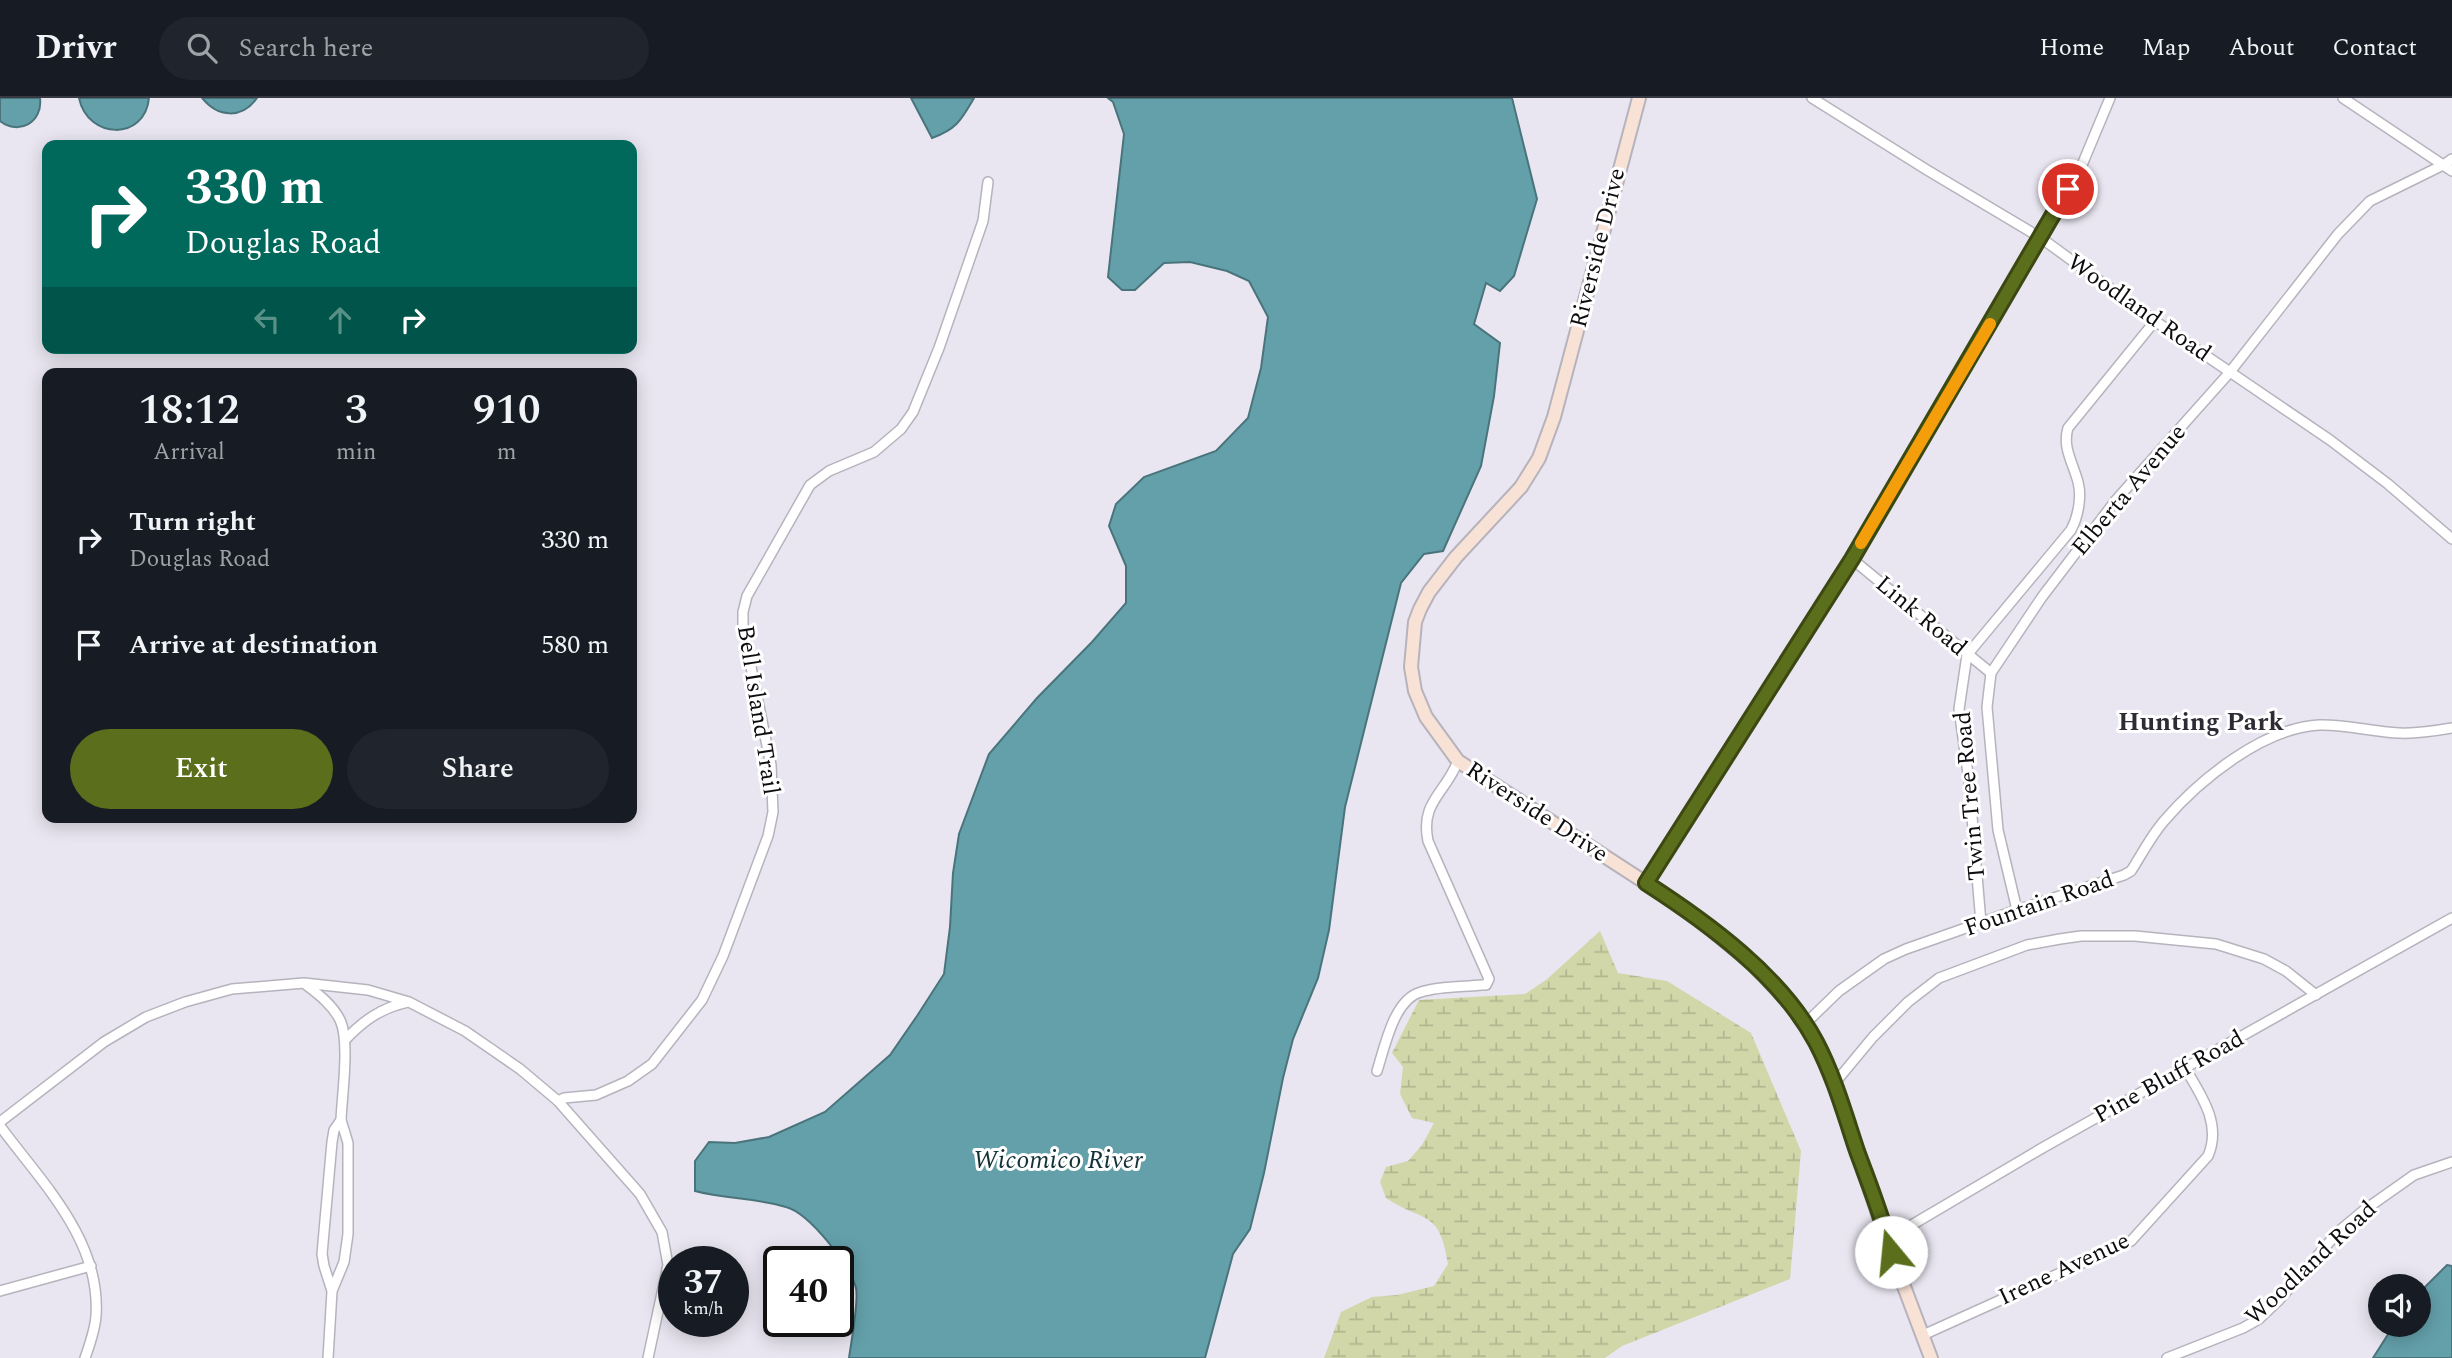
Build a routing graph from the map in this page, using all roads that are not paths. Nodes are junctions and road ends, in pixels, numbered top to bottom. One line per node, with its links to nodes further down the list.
1 (1639, 98): 15 (street, Riverside Drive)
2 (1812, 98): 7 (street, Woodland Road)
3 (2110, 98): 7 (street)
4 (2343, 98): 5 (street)
5 (2450, 164): 9 (street, Elberta Avenue)
6 (988, 183): 28 (street, Bell Island Trail)
7 (2041, 238): 8 (street, Woodland Road); 11 (street)
8 (2155, 321): 9 (street, Woodland Road); 12 (street)
9 (2230, 372): 10 (street, Woodland Road); 13 (street, Elberta Avenue)
10 (2452, 539)
11 (1852, 559): 12 (street, Link Road); 16 (street)
12 (1967, 655): 13 (street, Link Road); 19 (street, Twin Tree Road)
13 (1991, 673): 17 (street)
14 (2452, 728): 17 (street, Fountain Road)
15 (1458, 761): 16 (street, Riverside Drive); 26 (street)
16 (1646, 883): 23 (street, Riverside Drive)
17 (2017, 910): 19 (street, Fountain Road)
18 (2452, 918): 21 (street, Pine Bluff Road)
19 (1981, 923): 23 (street, Fountain Road)
20 (304, 983): 22 (street); 24 (street); 30 (street)
21 (2316, 995): 25 (street, Pine Bluff Road); 27 (street)
22 (409, 1002): 24 (street); 28 (street)
23 (1805, 1024): 27 (street, Riverside Drive)
24 (345, 1040): 29 (street)
25 (2185, 1068): 32 (street, Pine Bluff Road); 36 (street, Irene Avenue)
26 (1377, 1071)
27 (1833, 1084): 32 (street, Riverside Drive)
28 (558, 1101): 39 (street)
29 (341, 1119): 35 (street); 35 (street)
30 (0, 1124): 33 (street)
31 (2452, 1161): 41 (street, Woodland Road)
32 (1888, 1239): 36 (street, Riverside Drive)
33 (90, 1266): 34 (street); 37 (street)
34 (0, 1291)
35 (332, 1291): 38 (street)
36 (1923, 1335): 40 (street, Riverside Drive)
37 (85, 1358)
38 (328, 1358)
39 (648, 1358)
40 (1931, 1358)
41 (2167, 1358)

